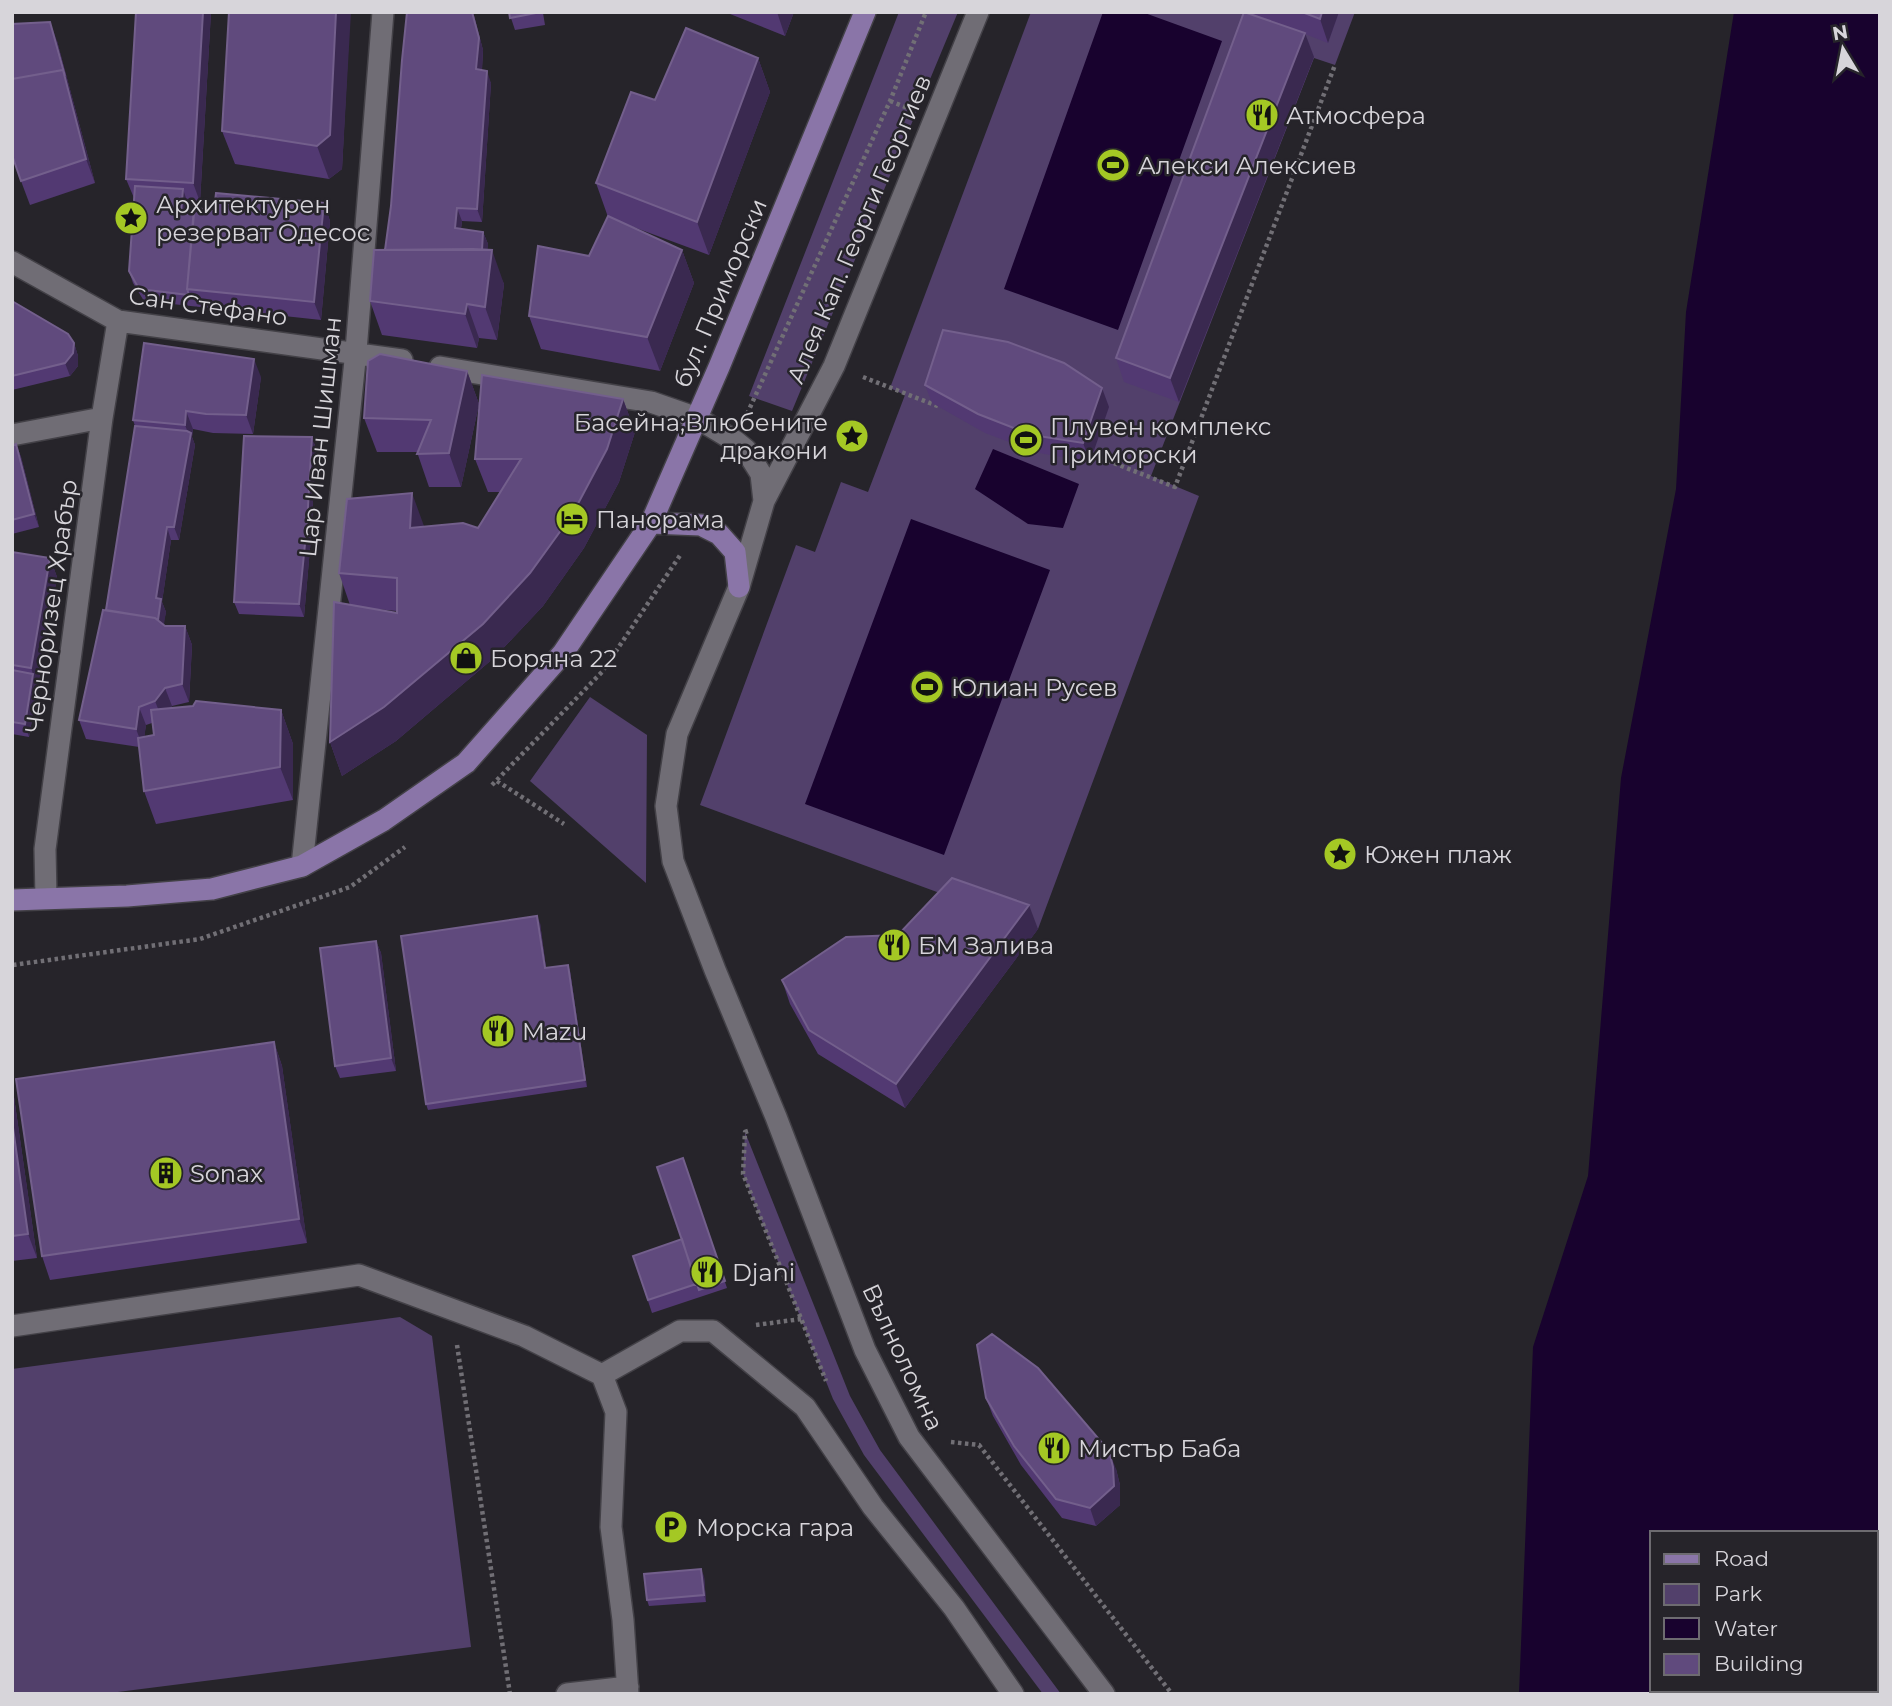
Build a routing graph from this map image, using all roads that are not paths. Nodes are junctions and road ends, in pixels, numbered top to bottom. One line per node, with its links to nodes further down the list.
1 (383, 12): 6 (street, Цар Иван Шишман)
2 (865, 12): 8 (main road, бул. Приморски)
3 (978, 12): 10 (street, Алея Кап. Георги Георгиев)
4 (13, 261): 5 (street, Сан Стефано)
5 (118, 321): 6 (street, Сан Стефано); 7 (street, Черноризец Храбър)
6 (355, 353): 8 (street, Сан Стефано); 13 (street, Цар Иван Шишман)
7 (102, 418): 9 (street); 14 (street, Черноризец Храбър)
8 (697, 418): 10 (street, Сан Стефано); 11 (main road, бул. Приморски)
9 (12, 435)
10 (764, 501): 12 (street, Алея Кап. Георги Георгиев)
11 (651, 523): 12 (main road); 13 (main road, бул. Приморски)
12 (739, 587): 21 (street, Вълноломна)
13 (302, 866): 14 (main road, бул. Приморски)
14 (46, 898): 15 (main road, бул. Приморски)
15 (12, 900)
16 (12, 1326): 17 (street)
17 (601, 1375): 18 (street); 20 (street)
18 (628, 1690): 19 (street)
19 (567, 1694)
20 (1013, 1694)
21 (1104, 1694)

